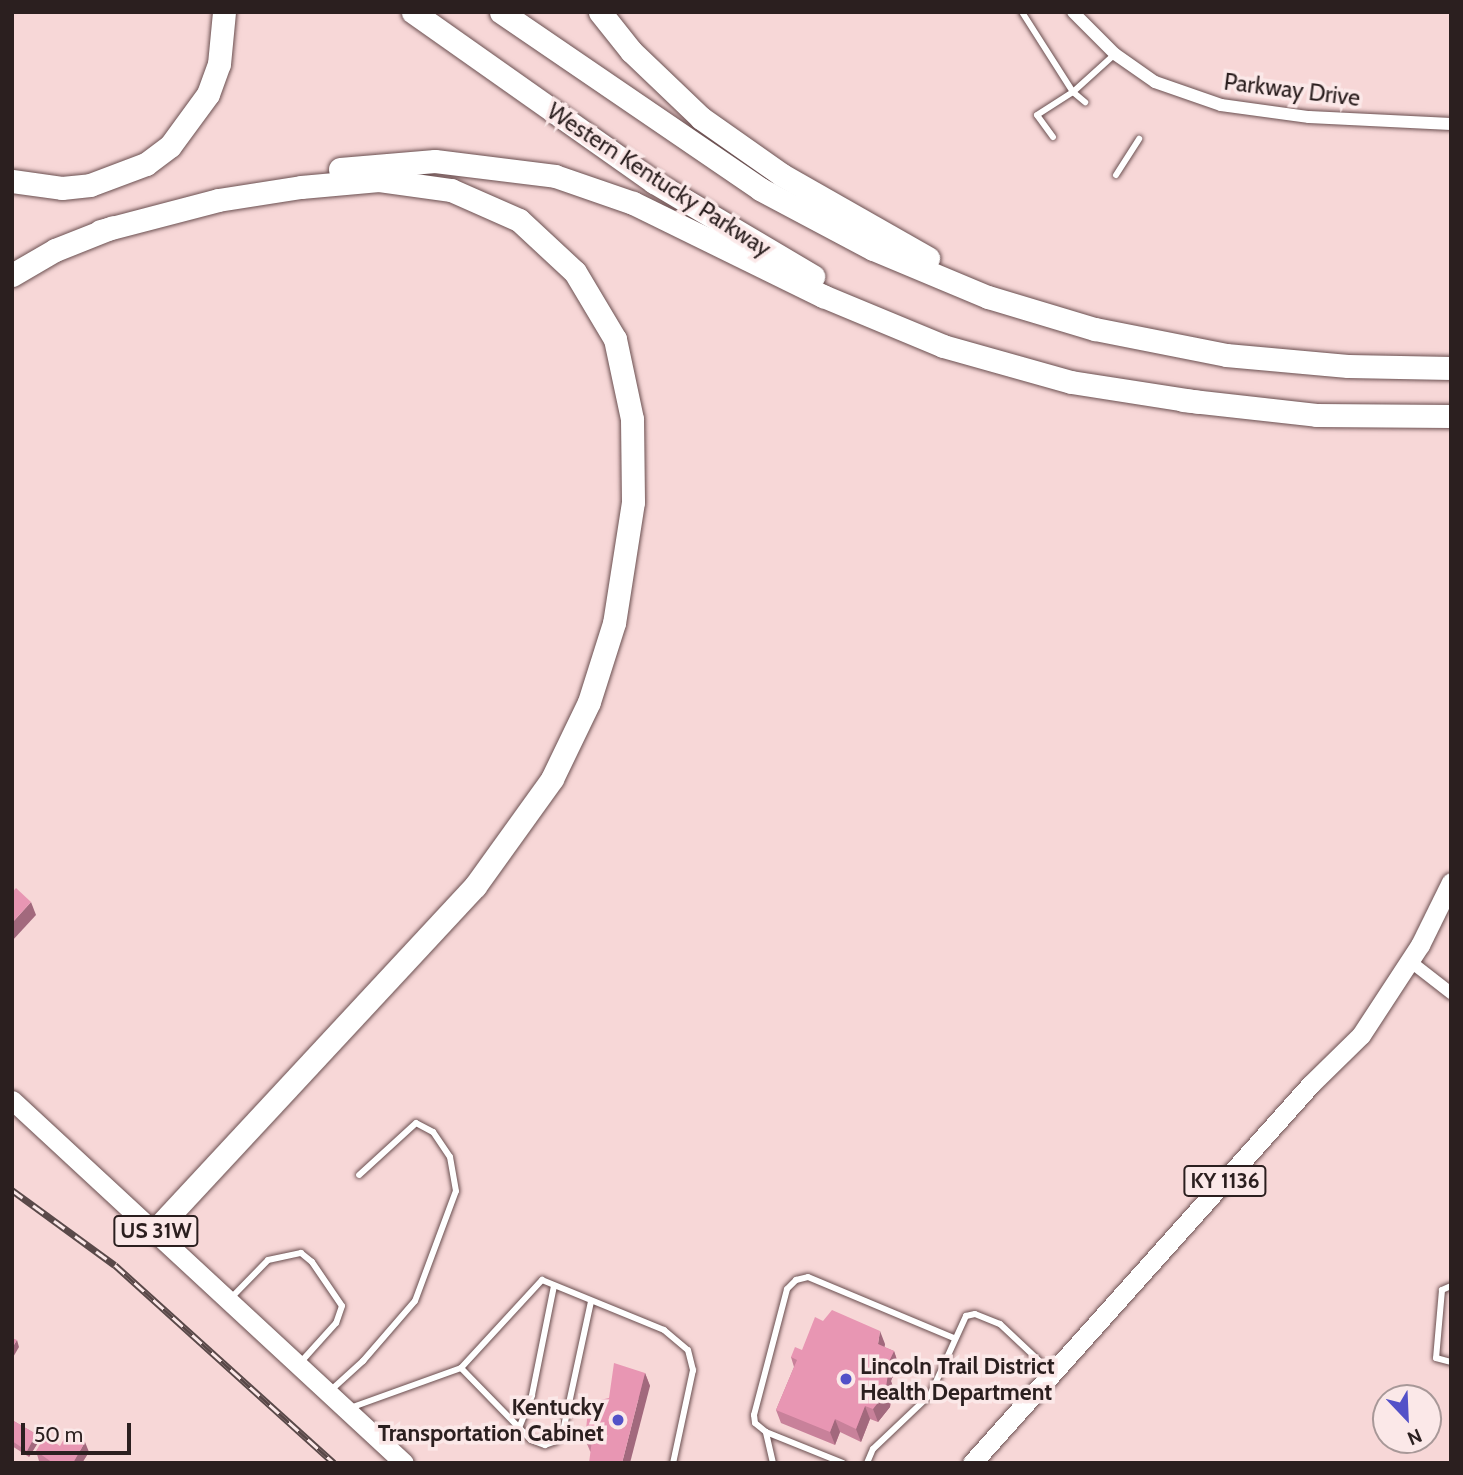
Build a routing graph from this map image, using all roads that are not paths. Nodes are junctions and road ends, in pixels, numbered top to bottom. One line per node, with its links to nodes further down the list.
1 (224, 12): 14 (highway)
2 (414, 12): 19 (highway, Western Kentucky Parkway)
3 (501, 12): 17 (highway, Western Kentucky Parkway)
4 (600, 12): 17 (highway)
5 (1022, 12): 8 (lane)
6 (1073, 12): 7 (street, Parkway Drive)
7 (1115, 54): 8 (lane); 10 (street, Parkway Drive)
8 (1073, 92): 9 (lane); 11 (lane)
9 (1085, 102)
10 (1451, 124)
11 (1053, 137)
12 (1139, 139): 13 (lane)
13 (1116, 175)
14 (12, 181)
15 (100, 231): 16 (highway); 19 (highway); 26 (highway)
16 (12, 275)
17 (1095, 329): 18 (highway, Western Kentucky Parkway)
18 (1451, 368)
19 (1198, 402): 20 (highway, Western Kentucky Parkway)
20 (1451, 416)
21 (1451, 882): 22 (main road, KY 1136)
22 (1411, 962): 23 (street); 35 (main road, KY 1136)
23 (1451, 993)
24 (12, 1100): 26 (main road, US 31W)
25 (359, 1175): 36 (lane)
26 (155, 1230): 29 (main road, US 31W)
27 (554, 1286): 30 (lane); 34 (lane); 38 (lane)
28 (1451, 1286): 32 (lane)
29 (229, 1300): 33 (main road, US 31W); 33 (lane)
30 (591, 1301): 38 (lane); 41 (lane)
31 (954, 1338): 35 (lane); 39 (lane); 44 (lane)
32 (1451, 1362)
33 (299, 1364): 36 (main road, US 31W)
34 (461, 1368): 37 (lane); 38 (lane)
35 (1053, 1374): 45 (main road, KY 1136)
36 (329, 1392): 37 (main road, US 31W)
37 (347, 1409): 40 (main road, US 31W)
38 (519, 1428)
39 (766, 1432): 42 (lane); 43 (lane)
40 (404, 1463)
41 (673, 1463)
42 (773, 1463)
43 (843, 1463)
44 (867, 1463)
45 (972, 1463)

